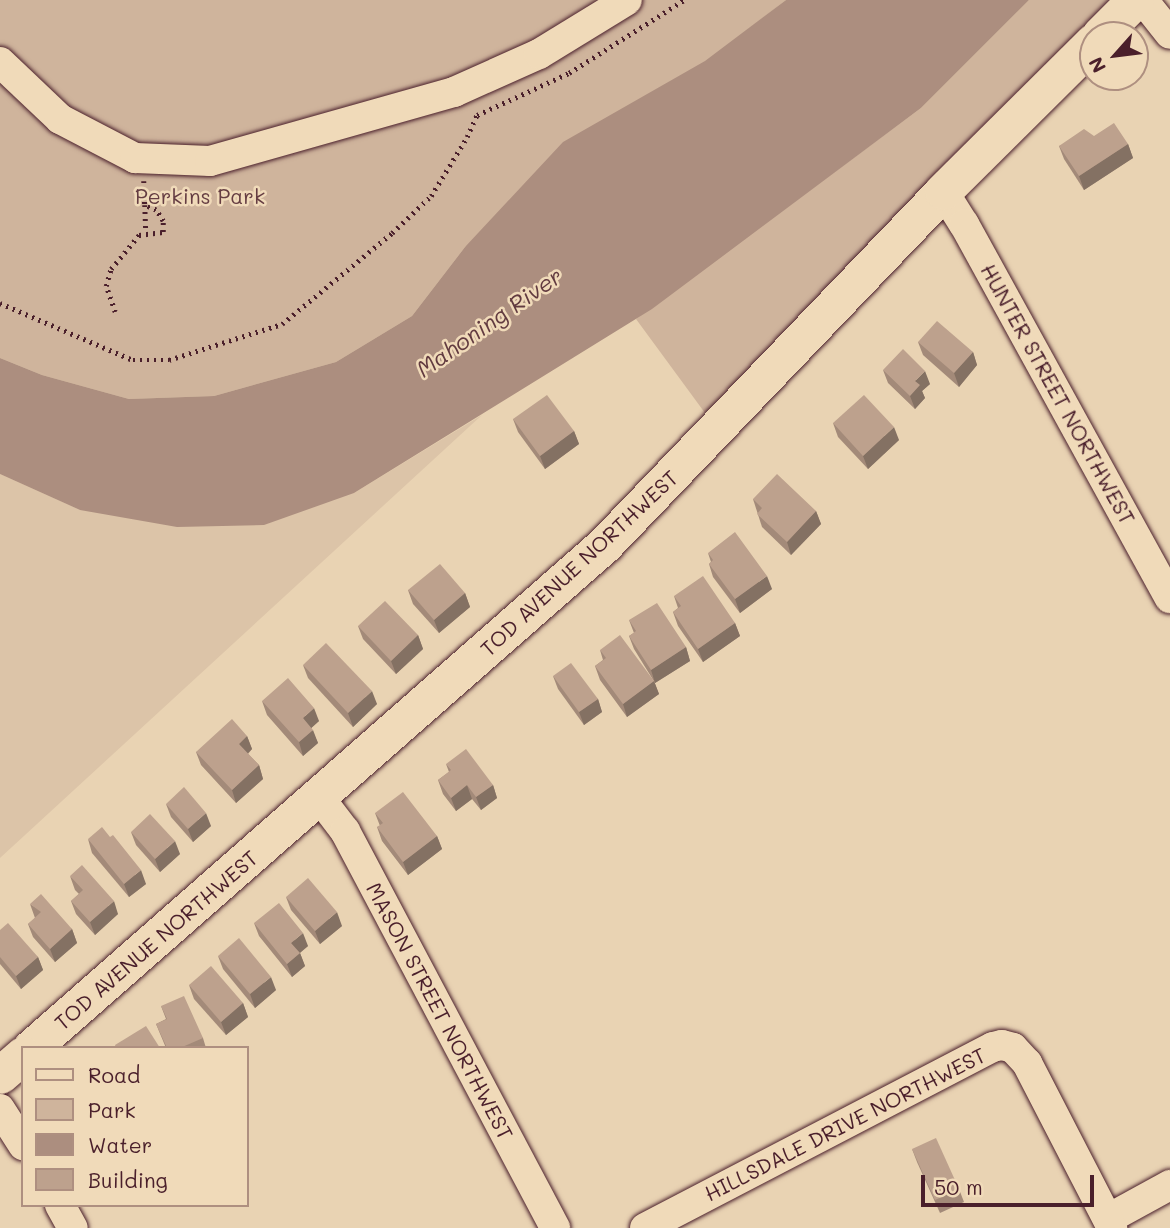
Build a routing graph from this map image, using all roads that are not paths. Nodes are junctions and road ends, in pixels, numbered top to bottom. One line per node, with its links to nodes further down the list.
1 (627, 0): 7 (street)
2 (1135, 0): 4 (main road)
3 (1143, 0): 5 (street)
4 (1114, 21)
5 (1170, 34)
6 (1079, 56): 8 (main road, TOD AVENUE NORTHWEST)
7 (0, 62)
8 (943, 191): 9 (street, HUNTER STREET NORTHWEST); 10 (main road, TOD AVENUE NORTHWEST)
9 (1170, 598)
10 (319, 797): 11 (main road, TOD AVENUE NORTHWEST); 20 (street, MASON STREET NORTHWEST)
11 (33, 1046)
12 (21, 1057): 13 (main road)
13 (0, 1075)
14 (0, 1110): 15 (street)
15 (21, 1141)
16 (1170, 1185): 18 (street)
17 (61, 1207): 19 (street)
18 (1110, 1224): 21 (street, HILLSDALE DRIVE NORTHWEST)
19 (73, 1228)
20 (555, 1228)
21 (645, 1228)

